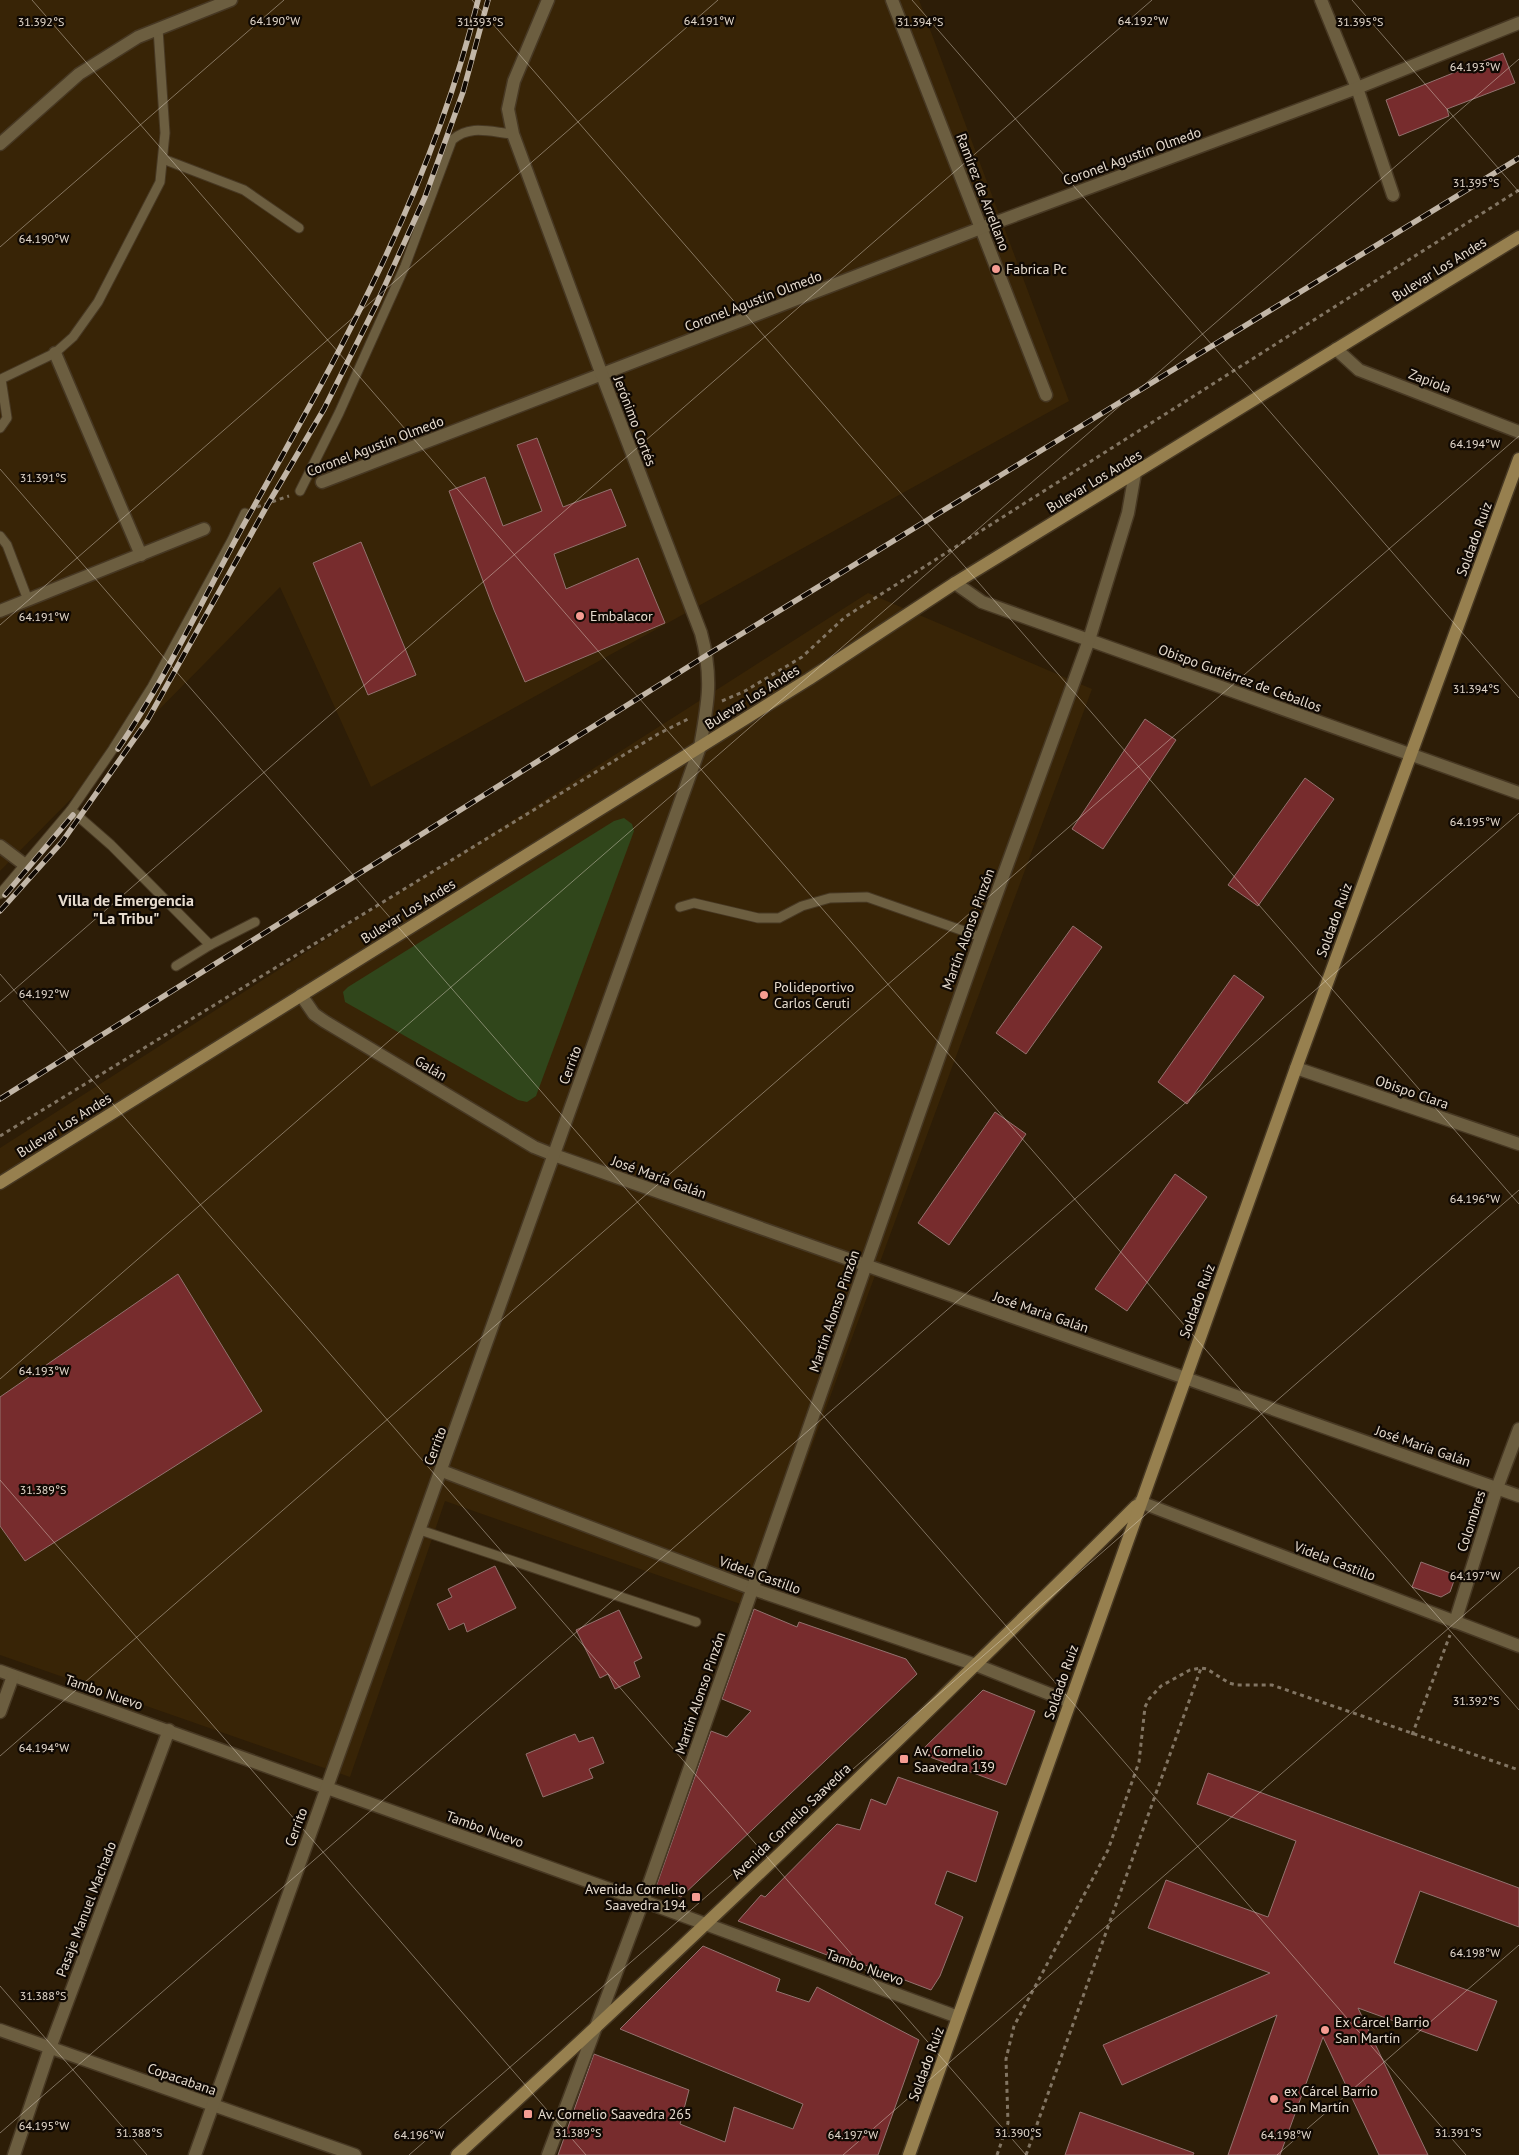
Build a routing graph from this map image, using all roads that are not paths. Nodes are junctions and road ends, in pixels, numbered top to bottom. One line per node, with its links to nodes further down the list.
1 (230, 0): 6 (street)
2 (548, 0): 8 (street, Jerónimo Cortés)
3 (892, 0): 13 (street, Ramírez de Arrellano)
4 (1321, 0): 7 (street)
5 (1519, 23): 7 (street, Coronel Agustín Olmedo)
6 (158, 29): 9 (street); 10 (lane)
7 (1357, 88): 11 (street); 13 (street, Coronel Agustín Olmedo)
8 (513, 134): 17 (street, Jerónimo Cortés); 24 (lane)
9 (0, 144)
10 (163, 159): 12 (lane); 16 (lane)
11 (1393, 195)
12 (298, 228)
13 (981, 228): 17 (street, Coronel Agustín Olmedo); 18 (street, Ramírez de Arrellano)
14 (1519, 237): 15 (main road, Bulevar Los Andes)
15 (1336, 349): 20 (street, Zapiola); 22 (main road, Bulevar Los Andes)
16 (55, 353): 19 (lane); 28 (street)
17 (602, 376): 23 (street, Coronel Agustín Olmedo); 33 (street, Jerónimo Cortés)
18 (1046, 395)
19 (0, 428)
20 (1519, 432)
21 (1519, 459): 34 (main road, Soldado Ruiz)
22 (1135, 473): 29 (main road, Bulevar Los Andes); 32 (street, Martín Alonso Pinzón)
23 (322, 482)
24 (300, 491)
25 (245, 513): 36 (lane)
26 (204, 529): 28 (street)
27 (0, 536): 30 (lane)
28 (141, 555): 30 (street)
29 (955, 583): 32 (street, Obispo Gutiérrez de Ceballos); 33 (main road, Bulevar Los Andes)
30 (28, 600): 31 (street)
31 (0, 611)
32 (1089, 640): 34 (street, Obispo Gutiérrez de Ceballos); 42 (street, Martín Alonso Pinzón)
33 (700, 747): 45 (main road, Bulevar Los Andes); 48 (street, Cerrito)
34 (1411, 755): 35 (street, Obispo Gutiérrez de Ceballos); 46 (main road, Soldado Ruiz)
35 (1519, 793)
36 (71, 810): 38 (lane); 43 (lane)
37 (0, 846): 38 (street)
38 (25, 865): 39 (lane)
39 (0, 894)
40 (680, 906): 42 (lane)
41 (255, 922): 43 (lane)
42 (981, 937): 50 (street, Martín Alonso Pinzón)
43 (210, 945): 44 (lane)
44 (176, 966)
45 (301, 995): 48 (street, Galán); 49 (main road, Bulevar Los Andes)
46 (1296, 1068): 47 (street, Obispo Clara); 51 (main road, Soldado Ruiz)
47 (1519, 1144)
48 (554, 1155): 50 (street, José María Galán); 53 (street, Cerrito)
49 (0, 1183)
50 (866, 1267): 51 (street, José María Galán); 58 (street, Martín Alonso Pinzón)
51 (1185, 1378): 54 (street, José María Galán); 56 (main road, Soldado Ruiz)
52 (1519, 1429): 54 (street, Colombres)
53 (442, 1471): 57 (street, Cerrito); 58 (street, Videla Castillo)
54 (1497, 1488): 55 (street, José María Galán); 60 (street, Colombres)
55 (1519, 1496)
56 (1140, 1502): 60 (street, Videla Castillo); 62 (main road, Avenida Cornelio Saavedra); 65 (main road, Soldado Ruiz)
57 (420, 1530): 59 (lane); 68 (street, Cerrito)
58 (753, 1589): 62 (street, Videla Castillo); 69 (street, Martín Alonso Pinzón)
59 (696, 1622)
60 (1454, 1622): 61 (street, Videla Castillo)
61 (1519, 1646)
62 (976, 1666): 65 (street, Videla Castillo); 70 (main road, Avenida Cornelio Saavedra)
63 (0, 1671): 64 (street, Tambo Nuevo)
64 (13, 1676): 66 (street); 67 (street, Tambo Nuevo)
65 (1070, 1702): 71 (main road, Soldado Ruiz)
66 (0, 1712)
67 (169, 1730): 68 (street, Tambo Nuevo); 74 (street, Pasaje Manuel Machado)
68 (326, 1788): 69 (street, Tambo Nuevo); 75 (street, Cerrito)
69 (642, 1901): 70 (street, Tambo Nuevo); 73 (street, Martín Alonso Pinzón)
70 (704, 1924): 71 (street, Tambo Nuevo); 73 (main road, Avenida Cornelio Saavedra)
71 (958, 2017): 81 (main road, Soldado Ruiz)
72 (0, 2030): 74 (street, Copacabana)
73 (594, 2030): 79 (main road, Avenida Cornelio Saavedra); 80 (street, Martín Alonso Pinzón)
74 (50, 2048): 75 (street, Copacabana); 76 (street, Pasaje Manuel Machado)
75 (213, 2106): 77 (street, Cerrito); 78 (street, Copacabana)
76 (14, 2155)
77 (195, 2155)
78 (355, 2155)
79 (457, 2155)
80 (548, 2155)
81 (909, 2155)

